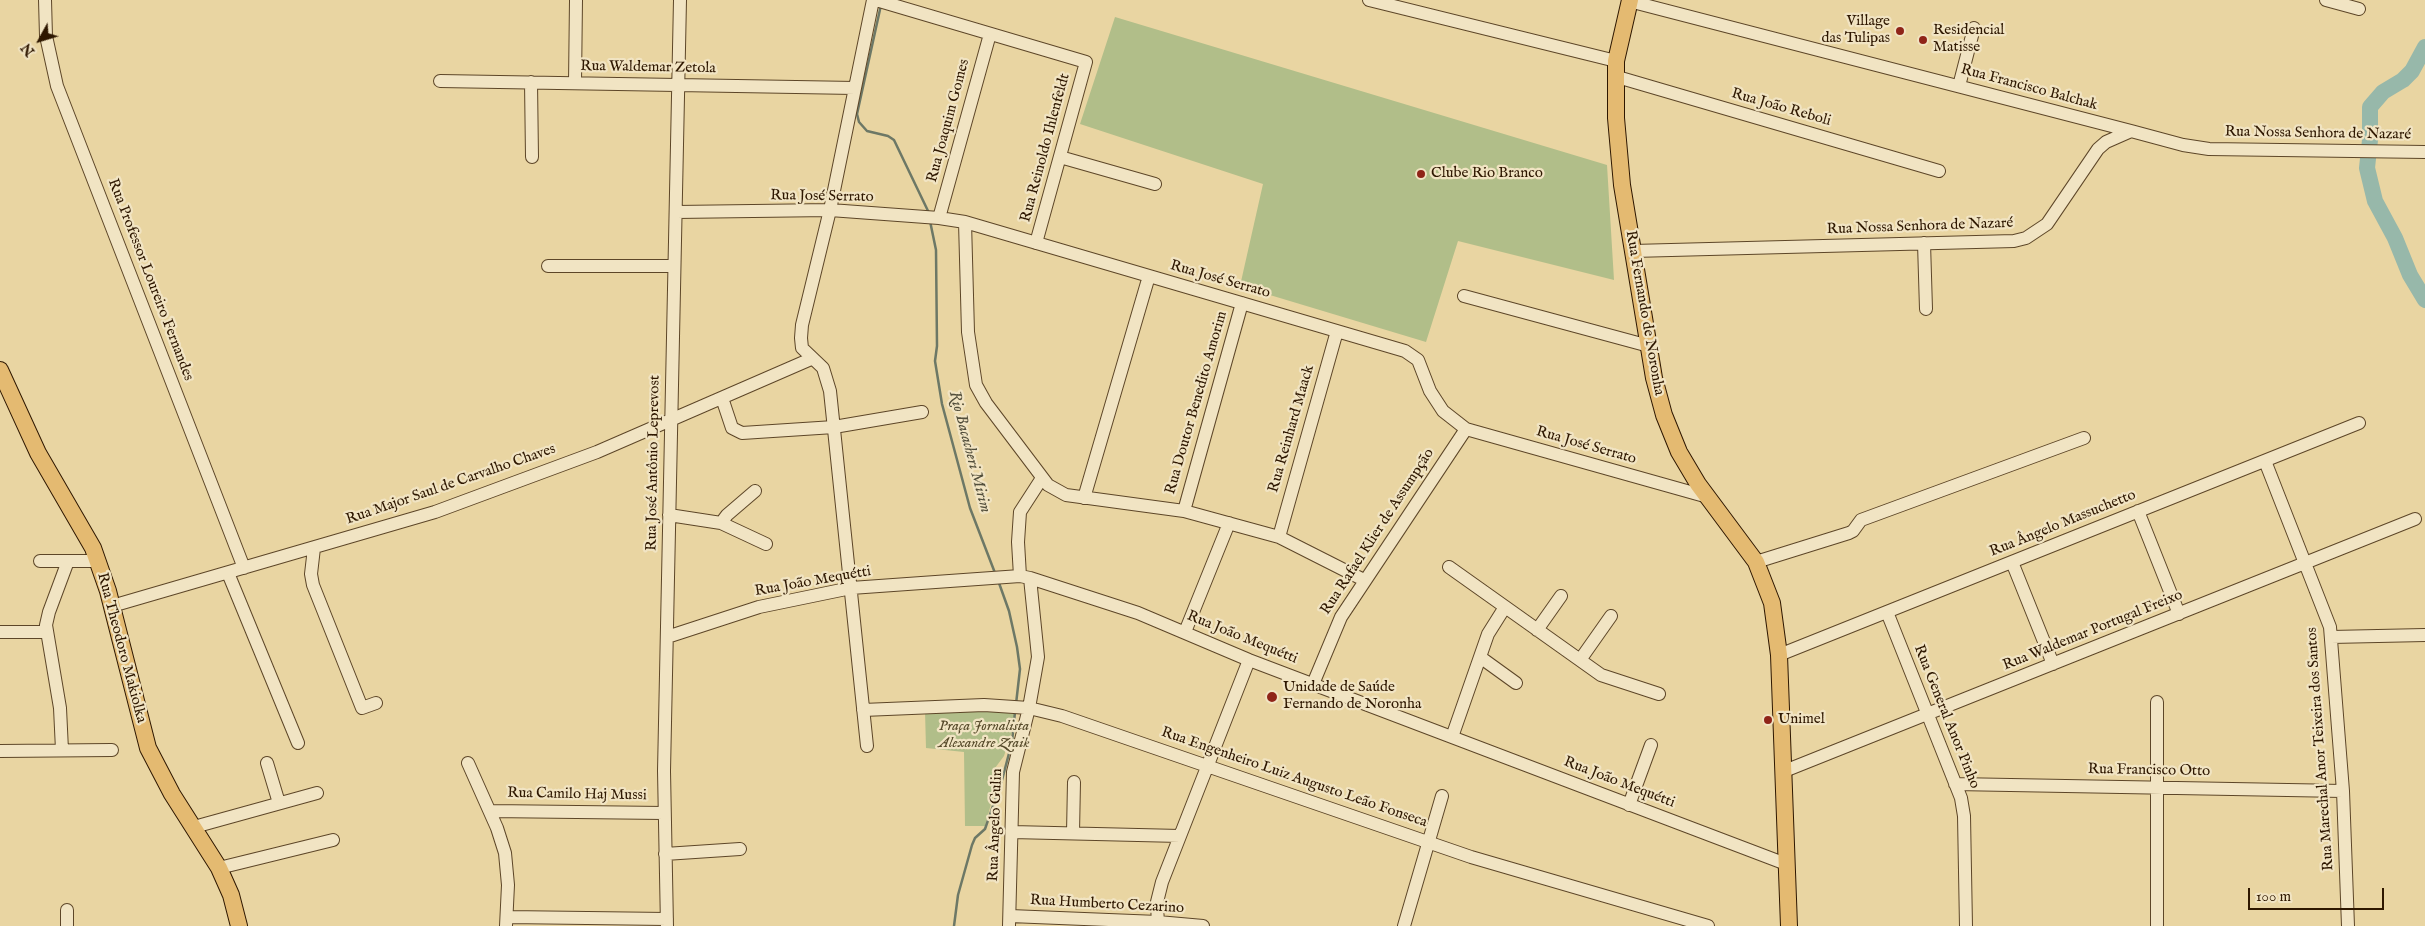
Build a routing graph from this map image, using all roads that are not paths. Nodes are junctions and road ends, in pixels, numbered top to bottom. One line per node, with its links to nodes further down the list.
1 (45, 0): 71 (street, Rua Professor Loureiro Fernandes)
2 (576, 0): 14 (street)
3 (680, 0): 15 (street, Rua José Antônio Leprevost)
4 (874, 0): 10 (street); 17 (street)
5 (1368, 0): 11 (street, Rua João Reboli)
6 (2326, 0): 8 (street)
7 (1630, 1): 11 (main road, Rua Fernando de Noronha); 16 (street, Rua Francisco Balchak)
8 (2359, 9)
9 (1974, 28): 16 (street)
10 (990, 34): 20 (street, Rua Reinoldo Ihlenfeldt); 26 (street, Rua Joaquim Gomes)
11 (1615, 69): 22 (street, Rua João Reboli); 30 (main road, Rua Fernando de Noronha)
12 (440, 81): 13 (street, Rua Waldemar Zetola)
13 (531, 82): 14 (street, Rua Waldemar Zetola); 21 (street)
14 (575, 83): 15 (street, Rua Waldemar Zetola)
15 (678, 85): 17 (street, Rua Waldemar Zetola); 25 (street, Rua José Antônio Leprevost)
16 (1959, 86): 18 (street, Rua Francisco Balchak)
17 (855, 88): 24 (street)
18 (2131, 131): 19 (street, Rua Nossa Senhora de Nazaré); 29 (street, Rua Nossa Senhora de Nazaré)
19 (2425, 152)
20 (1060, 156): 23 (street); 28 (street, Rua Reinoldo Ihlenfeldt)
21 (532, 157)
22 (1939, 171)
23 (1155, 184)
24 (830, 210): 25 (street, Rua José Serrato); 26 (street, Rua José Serrato); 39 (street)
25 (676, 212): 32 (street, Rua José Antônio Leprevost)
26 (933, 218): 27 (street, Rua José Serrato)
27 (965, 222): 28 (street, Rua José Serrato); 51 (street)
28 (1036, 243): 33 (street, Rua José Serrato)
29 (1924, 243): 30 (street, Rua Nossa Senhora de Nazaré); 36 (street)
30 (1633, 251): 38 (main road, Rua Fernando de Noronha)
31 (548, 266): 32 (street)
32 (674, 266): 45 (street, Rua José Antônio Leprevost)
33 (1149, 276): 35 (street, Rua José Serrato); 54 (street)
34 (1464, 296): 38 (street)
35 (1242, 303): 37 (street, Rua José Serrato); 55 (street, Rua Doutor Benedito Amorim)
36 (1926, 308)
37 (1337, 331): 48 (street, Rua José Serrato); 61 (street, Rua Reinhard Maack)
38 (1649, 346): 53 (main road, Rua Fernando de Noronha)
39 (802, 348): 40 (street); 41 (street)
40 (811, 359): 41 (street, Rua Major Saul de Carvalho Chaves); 47 (street)
41 (791, 368): 43 (street, Rua Major Saul de Carvalho Chaves)
42 (0, 370): 66 (main road, Rua Theodoro Makiolka)
43 (722, 398): 45 (street, Rua Major Saul de Carvalho Chaves); 47 (street)
44 (922, 412): 47 (street)
45 (671, 418): 57 (street, Rua José Antônio Leprevost); 63 (street, Rua Major Saul de Carvalho Chaves)
46 (2359, 423): 50 (street, Rua Ângelo Massuchetto)
47 (834, 427): 75 (street)
48 (1466, 429): 53 (street, Rua José Serrato); 74 (street, Rua Rafael Klier de Assumpção)
49 (2084, 438): 67 (street)
50 (2265, 461): 56 (street, Rua Ângelo Massuchetto); 69 (street, Rua Marechal Anor Teixeira dos Santos)
51 (1042, 478): 54 (street); 73 (street, Rua Ângelo Gulin)
52 (754, 491): 59 (street)
53 (1708, 497): 67 (main road, Rua Fernando de Noronha)
54 (1084, 498): 55 (street)
55 (1184, 511): 60 (street)
56 (2138, 511): 68 (street, Rua Ângelo Massuchetto); 80 (street)
57 (669, 515): 59 (street); 87 (street, Rua José Antônio Leprevost)
58 (2415, 519): 69 (street, Rua Waldemar Portugal Freixo)
59 (721, 523): 62 (street)
60 (1230, 523): 61 (street); 85 (street)
61 (1279, 537): 74 (street)
62 (766, 544)
63 (314, 548): 71 (street, Rua Major Saul de Carvalho Chaves); 98 (street)
64 (40, 561): 65 (street)
65 (68, 561): 66 (street); 84 (street)
66 (98, 561): 77 (main road, Rua Theodoro Makiolka)
67 (1756, 562): 89 (main road, Rua Fernando de Noronha)
68 (2012, 562): 79 (street, Rua Ângelo Massuchetto); 93 (street)
69 (2306, 563): 80 (street, Rua Waldemar Portugal Freixo); 88 (street, Rua Marechal Anor Teixeira dos Santos)
70 (1449, 567): 78 (street)
71 (244, 568): 72 (street, Rua Major Saul de Carvalho Chaves)
72 (228, 573): 77 (street, Rua Major Saul de Carvalho Chaves); 103 (street)
73 (1025, 577): 75 (street, Rua João Mequétti); 85 (street, Rua João Mequétti); 99 (street, Rua Ângelo Gulin)
74 (1364, 580): 95 (street, Rua Rafael Klier de Assumpção)
75 (851, 588): 87 (street, Rua João Mequétti); 100 (street)
76 (1561, 596): 82 (street)
77 (112, 606): 123 (main road, Rua Theodoro Makiolka)
78 (1505, 607): 82 (street); 90 (street)
79 (1887, 612): 89 (street, Rua Ângelo Massuchetto); 101 (street, Rua General Anor Pinho)
80 (2179, 614): 93 (street, Rua Waldemar Portugal Freixo)
81 (1611, 616): 92 (street)
82 (1537, 630): 92 (street)
83 (0, 632): 84 (street)
84 (47, 632): 106 (street)
85 (1185, 632): 91 (street, Rua João Mequétti)
86 (2425, 635): 88 (street)
87 (666, 637): 122 (street, Rua José Antônio Leprevost)
88 (2331, 637): 116 (street, Rua Marechal Anor Teixeira dos Santos)
89 (1780, 654): 112 (main road, Rua Fernando de Noronha)
90 (1480, 657): 94 (street); 102 (street)
91 (1249, 660): 95 (street, Rua João Mequétti); 111 (street)
92 (1580, 660): 96 (street)
93 (2053, 664): 101 (street, Rua Waldemar Portugal Freixo)
94 (1516, 682)
95 (1313, 684): 102 (street, Rua João Mequétti)
96 (1659, 694)
97 (2157, 702): 115 (street)
98 (376, 703)
99 (1026, 708): 100 (street, Rua Engenheiro Luiz Augusto Leão Fonseca); 111 (street, Rua Engenheiro Luiz Augusto Leão Fonseca); 124 (street, Rua Ângelo Gulin)
100 (863, 710): 105 (street)
101 (1928, 714): 112 (street, Rua Waldemar Portugal Freixo); 114 (street, Rua General Anor Pinho)
102 (1452, 737): 120 (street, Rua João Mequétti)
103 (298, 743)
104 (1651, 745): 120 (street)
105 (867, 746)
106 (62, 750): 107 (street); 108 (street)
107 (112, 750)
108 (0, 751)
109 (267, 763): 119 (street)
110 (468, 763): 121 (street)
111 (1209, 766): 126 (street); 128 (street, Rua Engenheiro Luiz Augusto Leão Fonseca)
112 (1782, 772): 131 (main road, Rua Fernando de Noronha)
113 (1074, 782): 125 (street)
114 (1956, 784): 115 (street, Rua Francisco Otto); 144 (street, Rua General Anor Pinho)
115 (2156, 788): 116 (street, Rua Francisco Otto); 145 (street)
116 (2343, 791): 146 (street, Rua Marechal Anor Teixeira dos Santos)
117 (317, 793): 119 (street)
118 (1442, 796): 128 (street)
119 (279, 804): 123 (street)
120 (1629, 804): 131 (street, Rua João Mequétti)
121 (490, 810): 122 (street, Rua Camilo Haj Mussi); 135 (street)
122 (664, 813): 130 (street, Rua José Antônio Leprevost)
123 (194, 828): 132 (main road, Rua Theodoro Makiolka)
124 (1012, 832): 125 (street); 134 (street, Rua Ângelo Gulin)
125 (1073, 833): 126 (street)
126 (1180, 836): 137 (street)
127 (333, 840): 132 (street)
128 (1429, 842): 141 (street); 142 (street, Rua Engenheiro Luiz Augusto Leão Fonseca)
129 (740, 849): 130 (street)
130 (665, 854): 136 (street, Rua José Antônio Leprevost)
131 (1786, 864): 143 (main road, Rua Fernando de Noronha)
132 (219, 868): 139 (main road, Rua Theodoro Makiolka)
133 (67, 910): 138 (street)
134 (1010, 921): 137 (street, Rua Humberto Cezarino)
135 (507, 922): 136 (street)
136 (667, 922)
137 (1158, 924): 140 (street, Rua Humberto Cezarino)
138 (66, 926)
139 (239, 926)
140 (1203, 926)
141 (1404, 926)
142 (1708, 926)
143 (1789, 926)
144 (1966, 926)
145 (2157, 926)
146 (2348, 926)

